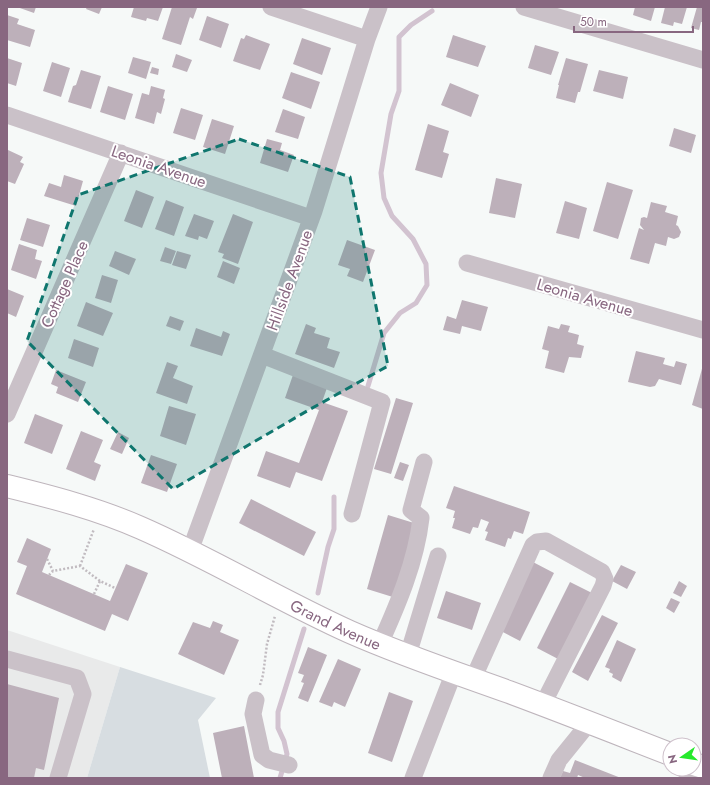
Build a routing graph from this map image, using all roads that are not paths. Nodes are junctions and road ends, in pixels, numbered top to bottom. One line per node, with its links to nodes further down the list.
1 (271, 7): 4 (street)
2 (380, 7): 4 (street, Hillside Avenue)
3 (524, 7): 5 (street)
4 (367, 39): 8 (street, Hillside Avenue)
5 (703, 60)
6 (7, 115): 7 (street, Leonia Avenue)
7 (121, 153): 8 (street, Leonia Avenue); 12 (street, Cottage Place)
8 (311, 218): 11 (street, Hillside Avenue)
9 (466, 263): 10 (street, Leonia Avenue)
10 (703, 330)
11 (262, 355): 15 (street); 16 (street, Hillside Avenue)
12 (7, 414)
13 (424, 462): 18 (street)
14 (7, 486): 16 (main road, Grand Avenue)
15 (352, 514)
16 (190, 551): 18 (main road, Grand Avenue)
17 (438, 556): 19 (street)
18 (380, 644): 19 (main road, Grand Avenue)
19 (408, 655): 21 (main road, Grand Avenue)
20 (7, 659): 27 (street)
21 (463, 675): 23 (main road, Grand Avenue); 23 (street); 28 (street)
22 (256, 700): 26 (street)
23 (543, 704): 24 (main road, Grand Avenue)
24 (589, 722): 25 (main road, Grand Avenue); 29 (street)
25 (662, 751)
26 (284, 764)
27 (58, 778)
28 (413, 778)
29 (551, 778)

